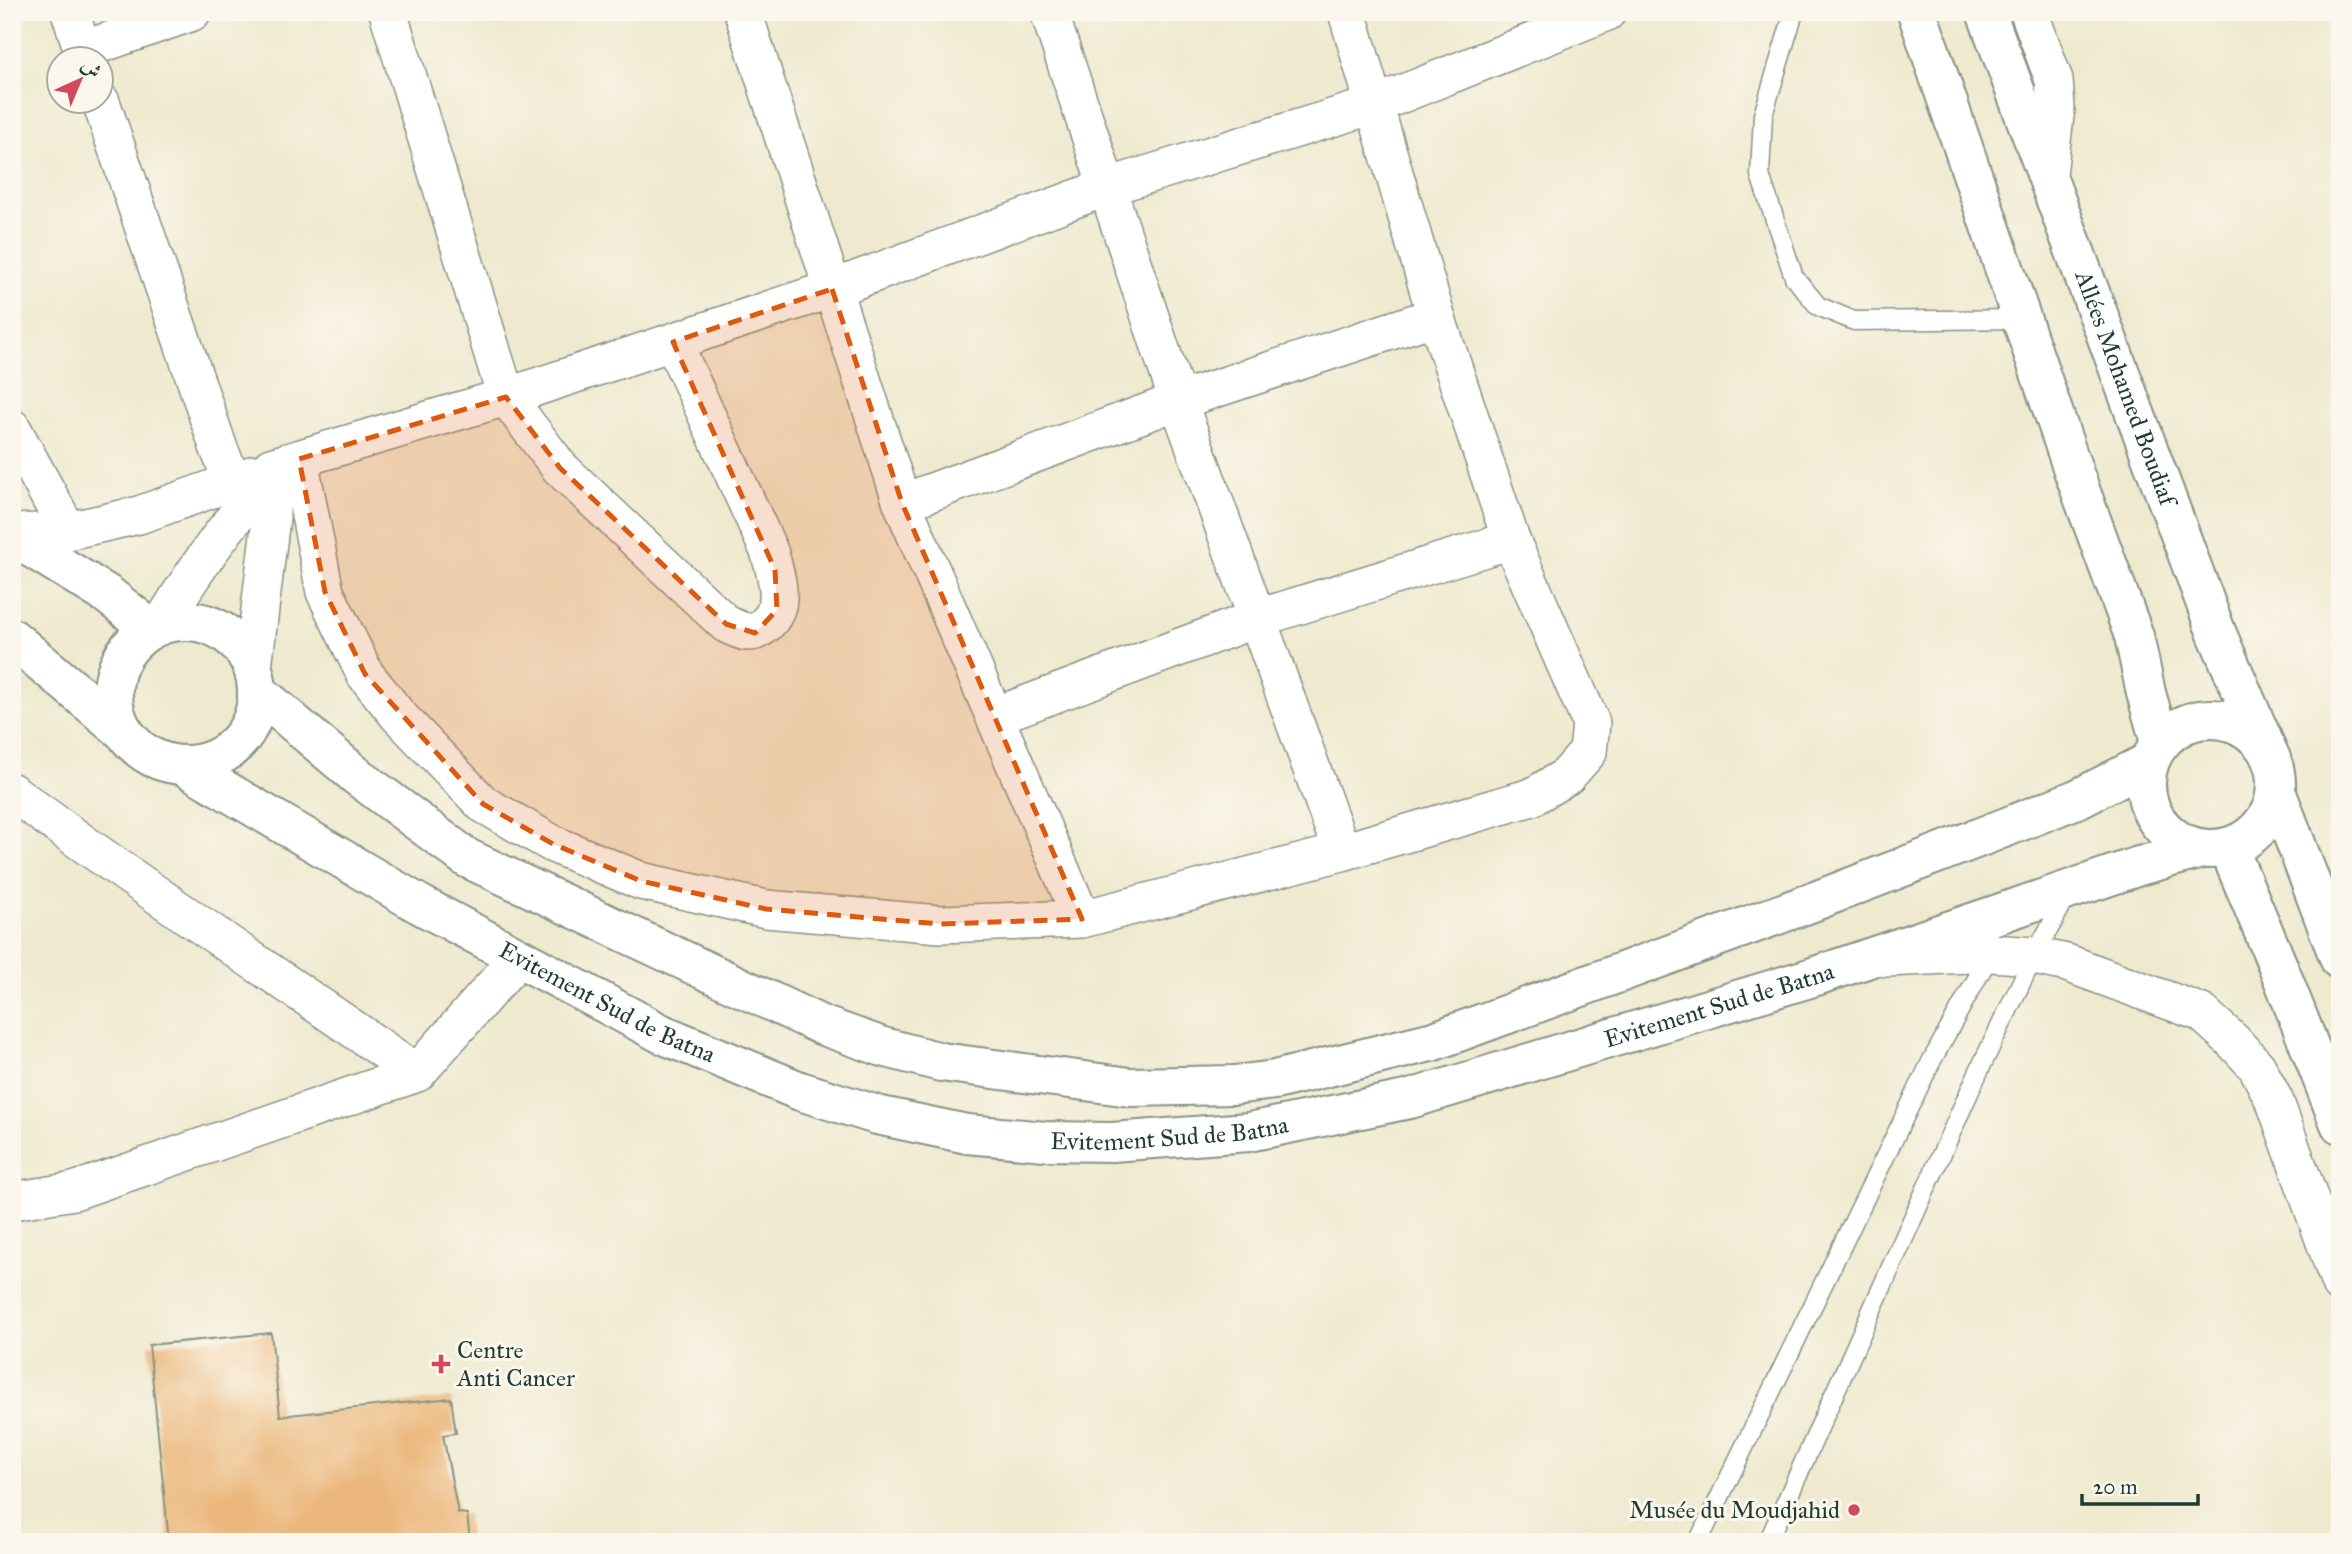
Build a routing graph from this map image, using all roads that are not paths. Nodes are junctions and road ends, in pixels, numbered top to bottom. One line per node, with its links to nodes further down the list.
1 (70, 12): 12 (street)
2 (192, 12): 13 (street)
3 (388, 12): 22 (street)
4 (743, 12): 18 (street)
5 (1049, 12): 17 (street)
6 (1347, 12): 14 (street)
7 (1607, 12): 14 (street)
8 (1794, 12): 20 (lane)
9 (1917, 12): 20 (main road)
10 (1986, 12): 16 (main road, Allées Mohamed Boudiaf)
11 (2029, 12): 16 (street)
12 (82, 46)
13 (107, 46)
14 (1374, 105): 17 (street); 19 (street)
15 (106, 116): 26 (street)
16 (2048, 174): 39 (main road, Allées Mohamed Boudiaf)
17 (1107, 187): 18 (street); 23 (street)
18 (832, 289): 21 (street); 27 (street)
19 (1436, 316): 23 (street); 30 (street)
20 (2021, 319): 37 (main road)
21 (673, 342): 22 (street); 22 (street)
22 (506, 397): 25 (street)
23 (1178, 401): 27 (street); 31 (street)
24 (12, 428): 28 (street)
25 (280, 468): 26 (street); 32 (street); 34 (street); 44 (street)
26 (233, 482): 28 (street)
27 (902, 503): 35 (street)
28 (68, 531): 29 (street)
29 (12, 535): 32 (main road)
30 (1511, 540): 31 (street); 42 (street)
31 (1258, 618): 35 (street); 42 (street)
32 (156, 627): 34 (main road); 36 (main road)
33 (12, 638): 36 (main road)
34 (255, 680): 37 (main road, Evitement Sud de Batna); 38 (main road)
35 (995, 716): 44 (street)
36 (124, 732): 38 (main road)
37 (2154, 752): 39 (main road); 41 (main road)
38 (184, 765): 47 (main road, Evitement Sud de Batna)
39 (2274, 775): 41 (main road); 49 (main road)
40 (12, 792): 50 (street)
41 (2215, 848): 43 (main road, Evitement Sud de Batna); 51 (main road)
42 (1342, 852): 44 (street)
43 (2071, 889): 46 (lane); 48 (main road, Evitement Sud de Batna)
44 (1082, 919)
45 (1991, 953): 46 (street); 48 (street); 54 (lane)
46 (2034, 956): 53 (street); 55 (lane)
47 (519, 957): 48 (main road, Evitement Sud de Batna); 50 (street)
48 (1864, 959)
49 (2340, 960)
50 (417, 1073): 52 (street)
51 (2340, 1124)
52 (12, 1201)
53 (2340, 1284)
54 (1699, 1542)
55 (1768, 1542)

